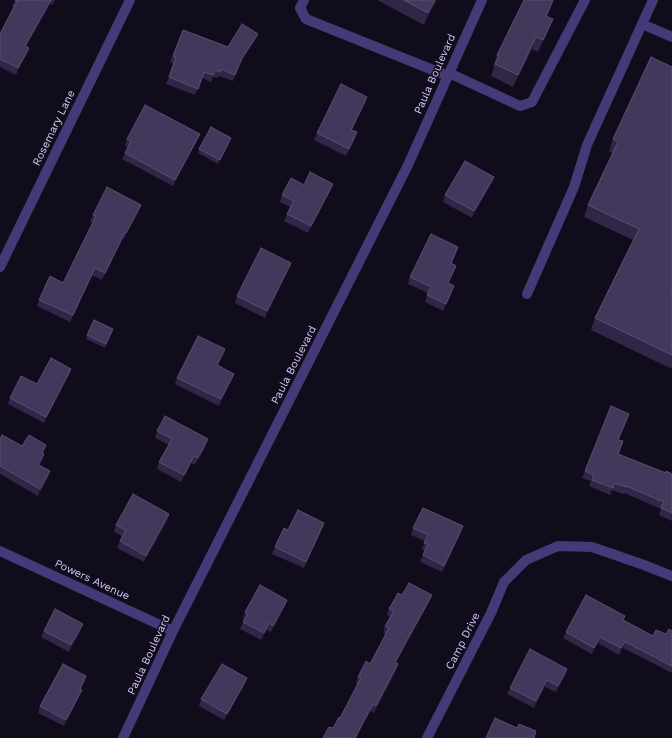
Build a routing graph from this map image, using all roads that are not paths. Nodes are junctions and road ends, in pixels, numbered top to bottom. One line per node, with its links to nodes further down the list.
1 (130, 0): 9 (street, Rosemary Lane)
2 (304, 0): 8 (street)
3 (482, 0): 8 (street, Paula Boulevard)
4 (585, 0): 8 (street)
5 (653, 0): 6 (street)
6 (642, 24): 7 (street); 10 (street)
7 (672, 37)
8 (448, 74): 13 (street, Paula Boulevard)
9 (0, 267)
10 (527, 294)
11 (0, 551): 13 (street, Powers Avenue)
12 (672, 576): 15 (street, Camp Drive)
13 (173, 631): 14 (street, Paula Boulevard)
14 (123, 738)
15 (427, 738)

